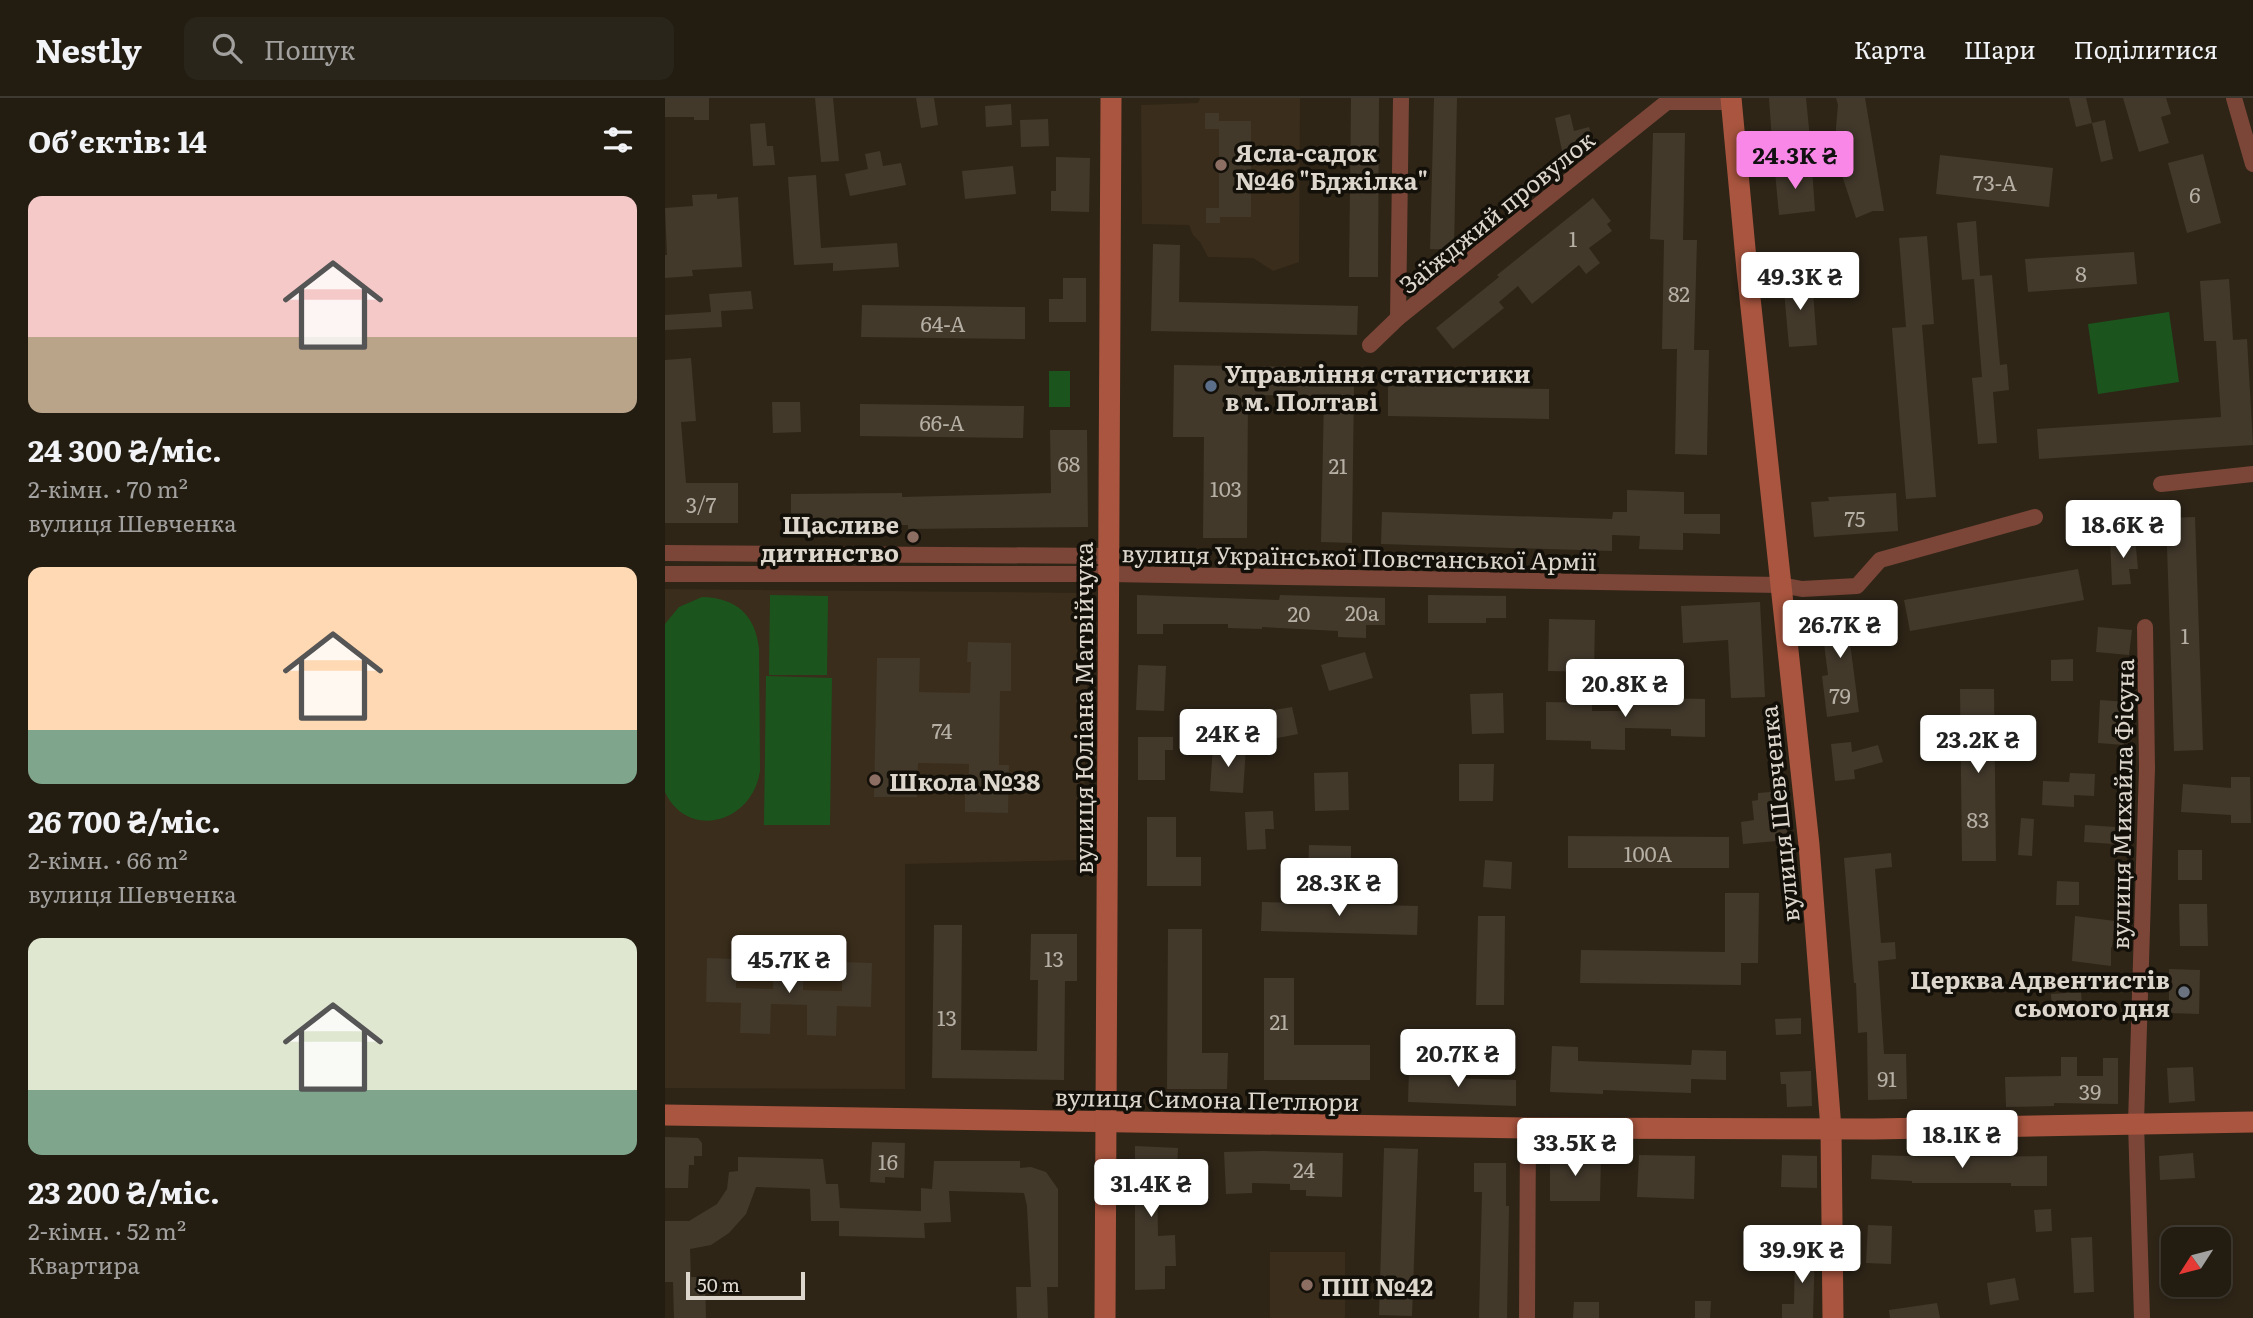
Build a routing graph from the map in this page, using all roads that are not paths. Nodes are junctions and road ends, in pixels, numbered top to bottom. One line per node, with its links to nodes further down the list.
1 (1111, 98): 12 (street, вулиця Юліана Матвійчука)
2 (1401, 98): 6 (street)
3 (2234, 98): 5 (street)
4 (1731, 100): 6 (street, Заїжджий провулок); 14 (street, вулиця Шевченка)
5 (2253, 164)
6 (1398, 318): 7 (street, Заїжджий провулок)
7 (1370, 345)
8 (2253, 474): 9 (street)
9 (2161, 484)
10 (2035, 517): 14 (street, вулиця Української Повстанської Армії)
11 (665, 553): 12 (street, вулиця Української Повстанської Армії)
12 (1109, 565): 13 (street, вулиця Української Повстанської Армії); 14 (street, вулиця Української Повстанської Армії); 18 (street, вулиця Юліана Матвійчука)
13 (665, 574)
14 (1780, 585): 21 (street, вулиця Шевченка)
15 (2145, 627): 19 (street, вулиця Михайла Фісуна)
16 (665, 1115): 18 (street, вулиця Симона Петлюри)
17 (2253, 1122): 19 (street, вулиця Симона Петлюри)
18 (1106, 1123): 20 (street, вулиця Симона Петлюри); 22 (street, вулиця Юліана Матвійчука)
19 (2136, 1124): 21 (street, вулиця Симона Петлюри); 25 (street, вулиця Михайла Фісуна)
20 (1528, 1128): 21 (street, вулиця Симона Петлюри); 23 (street)
21 (1831, 1129): 24 (street, вулиця Шевченка)
22 (1105, 1318)
23 (1527, 1318)
24 (1833, 1318)
25 (2142, 1318)

